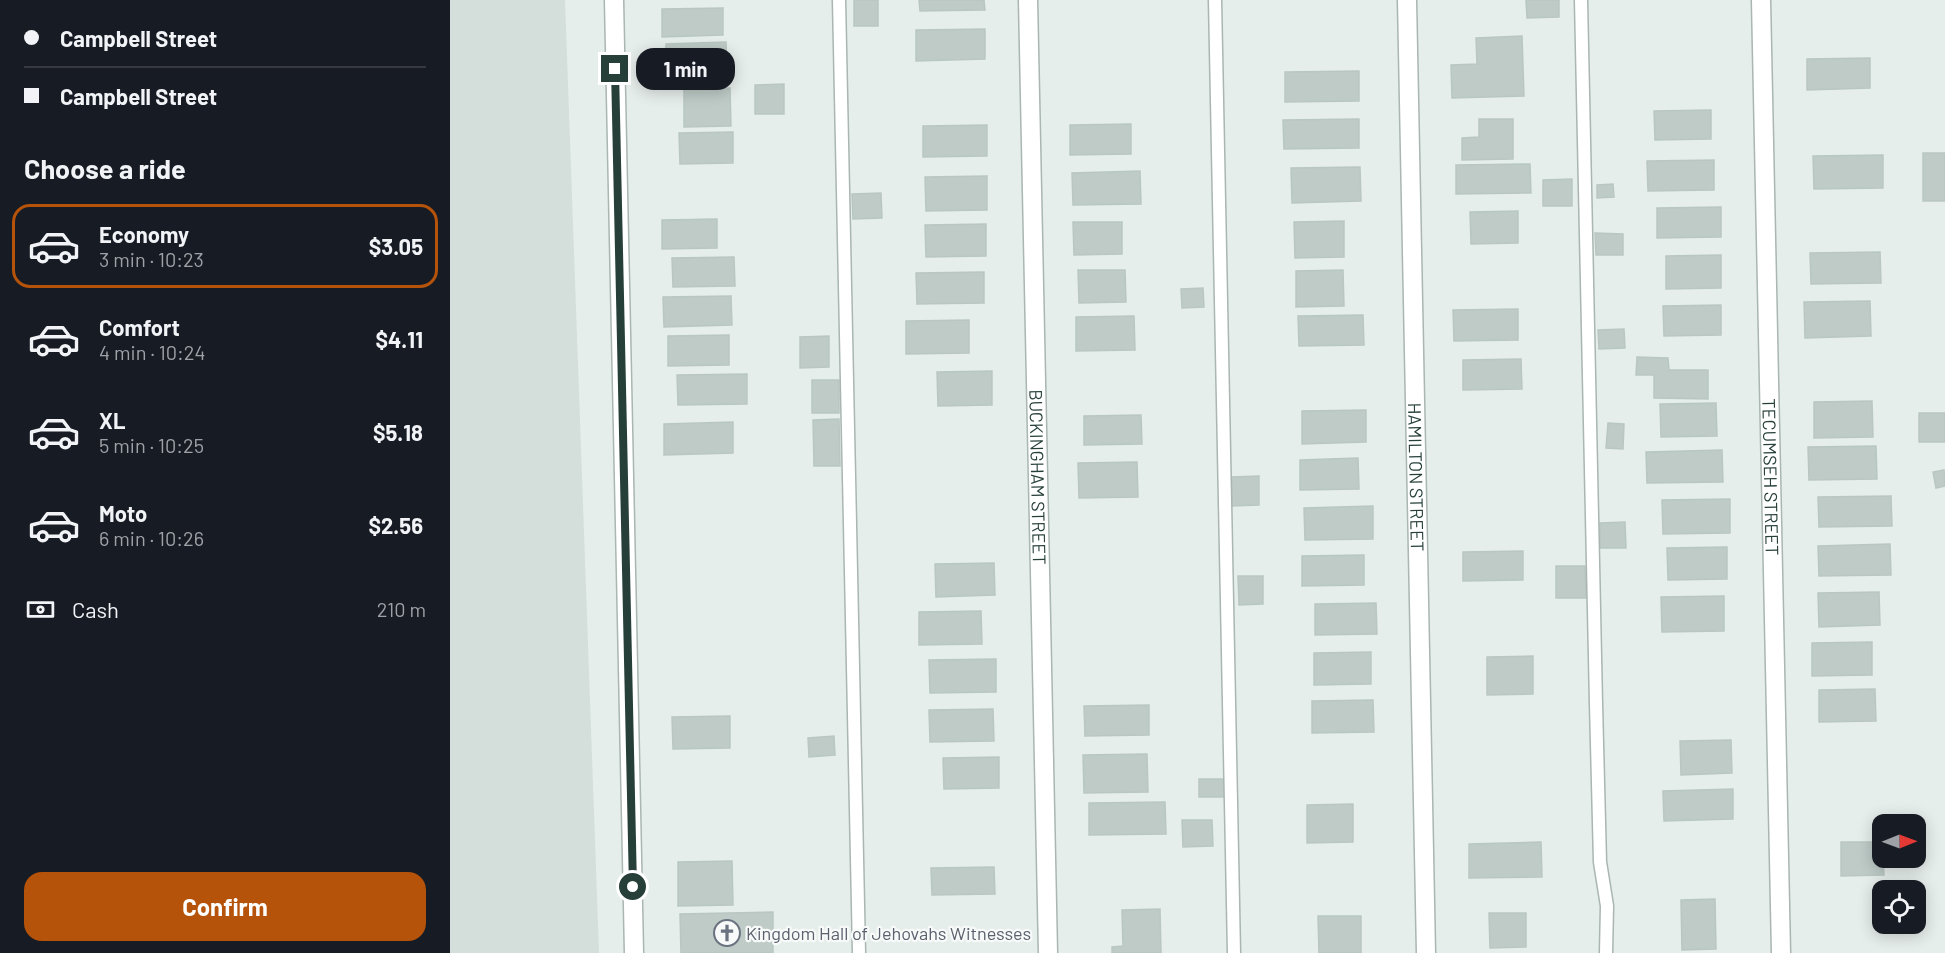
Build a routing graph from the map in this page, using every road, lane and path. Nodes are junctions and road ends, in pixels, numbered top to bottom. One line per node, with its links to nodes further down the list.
1 (614, 0): 8 (street)
2 (839, 0): 9 (lane)
3 (1028, 0): 10 (street, BUCKINGHAM STREET)
4 (1215, 0): 11 (lane)
5 (1407, 0): 12 (street, HAMILTON STREET)
6 (1581, 0): 13 (lane)
7 (1761, 0): 14 (street, TECUMSEH STREET)
8 (634, 953)
9 (859, 953)
10 (1048, 953)
11 (1234, 953)
12 (1426, 953)
13 (1606, 953)
14 (1781, 953)

